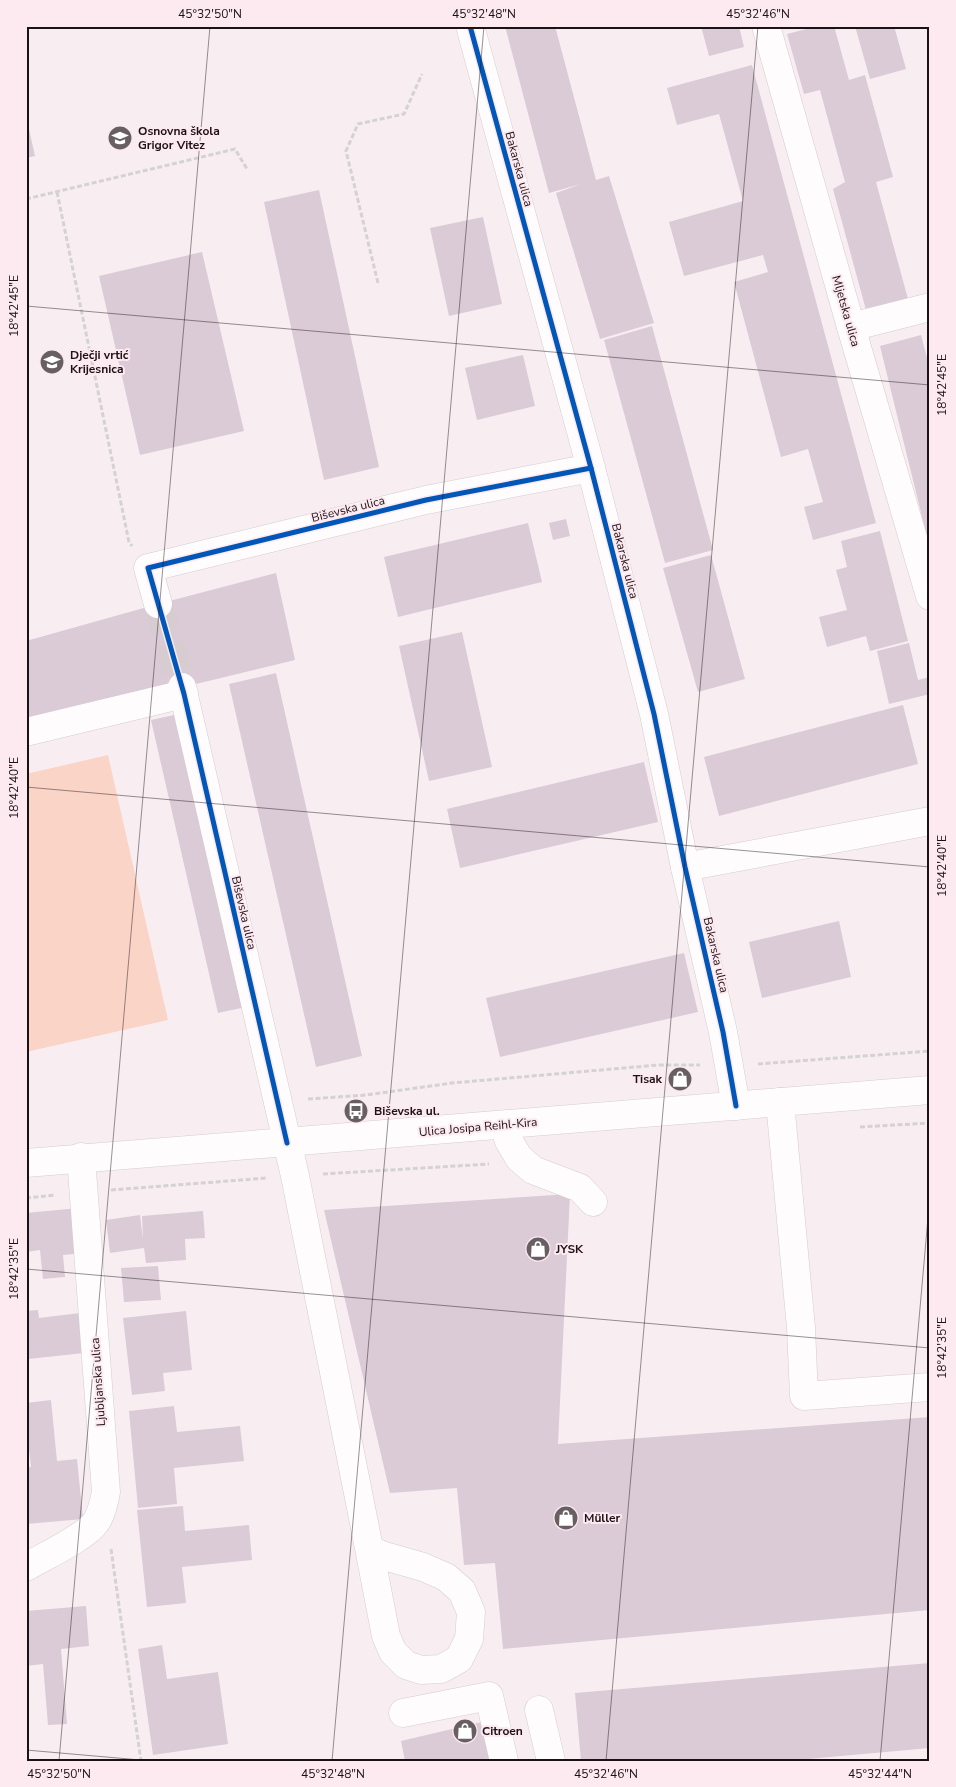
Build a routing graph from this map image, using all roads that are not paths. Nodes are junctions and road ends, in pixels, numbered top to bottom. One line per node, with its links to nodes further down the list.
1 (470, 26): 5 (street, Bakarska ulica)
2 (766, 26): 4 (street, Mljetska ulica)
3 (930, 308): 4 (street)
4 (851, 327): 6 (street, Mljetska ulica)
5 (591, 468): 7 (street, Biševska ulica); 10 (street, Bakarska ulica)
6 (929, 589)
7 (158, 604)
8 (26, 732): 15 (street, Biševska ulica)
9 (930, 822): 10 (street)
10 (685, 867): 13 (street, Bakarska ulica)
11 (930, 1090): 12 (street, Ulica Josipa Reihl-Kira)
12 (780, 1102): 13 (street, Ulica Josipa Reihl-Kira); 19 (street)
13 (736, 1106): 14 (street, Ulica Josipa Reihl-Kira)
14 (504, 1125): 15 (street, Ulica Josipa Reihl-Kira); 18 (street)
15 (287, 1143): 16 (street, Ulica Josipa Reihl-Kira); 20 (street, Biševska ulica)
16 (81, 1157): 17 (street, Ulica Josipa Reihl-Kira); 21 (street, Ljubljanska ulica)
17 (26, 1163)
18 (593, 1202)
19 (930, 1387)
20 (369, 1548): 20 (street, Biševska ulica)
21 (26, 1567)
22 (539, 1710): 25 (street)
23 (402, 1713): 24 (street)
24 (504, 1761)
25 (551, 1761)

